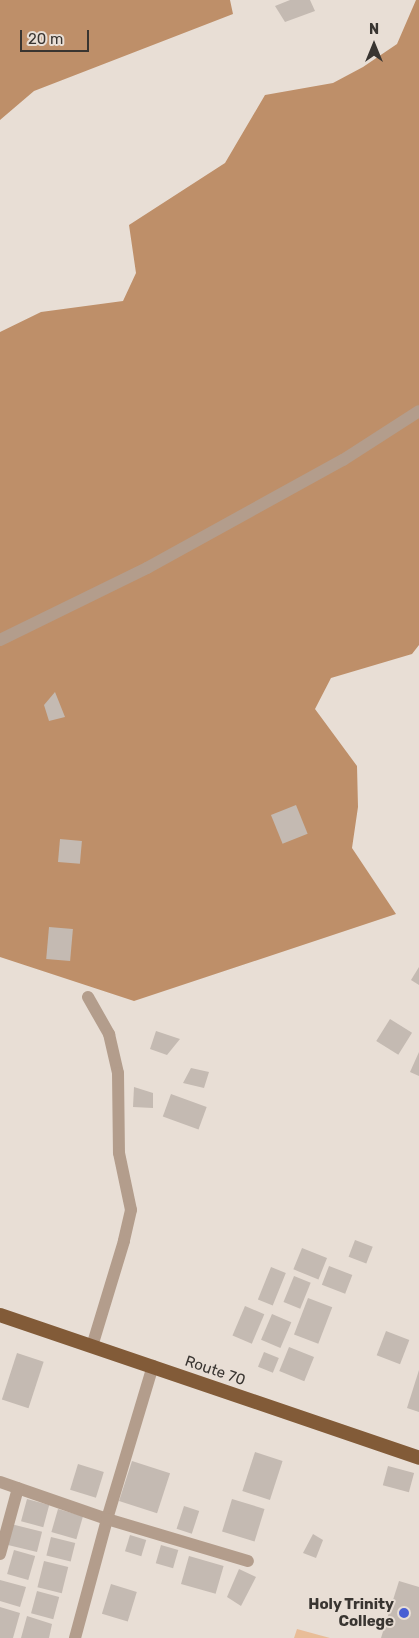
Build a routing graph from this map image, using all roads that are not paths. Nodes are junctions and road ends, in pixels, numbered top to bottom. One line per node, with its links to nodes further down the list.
1 (419, 411): 2 (street)
2 (0, 640)
3 (88, 996): 5 (street)
4 (0, 1315): 5 (highway, Route 70)
5 (92, 1346): 6 (highway, Route 70)
6 (153, 1366): 7 (highway, Route 70); 10 (street)
7 (419, 1458)
8 (0, 1482): 9 (street)
9 (18, 1488): 10 (street); 11 (street)
10 (107, 1519): 12 (street); 13 (street)
11 (0, 1554)
12 (248, 1561)
13 (75, 1638)

